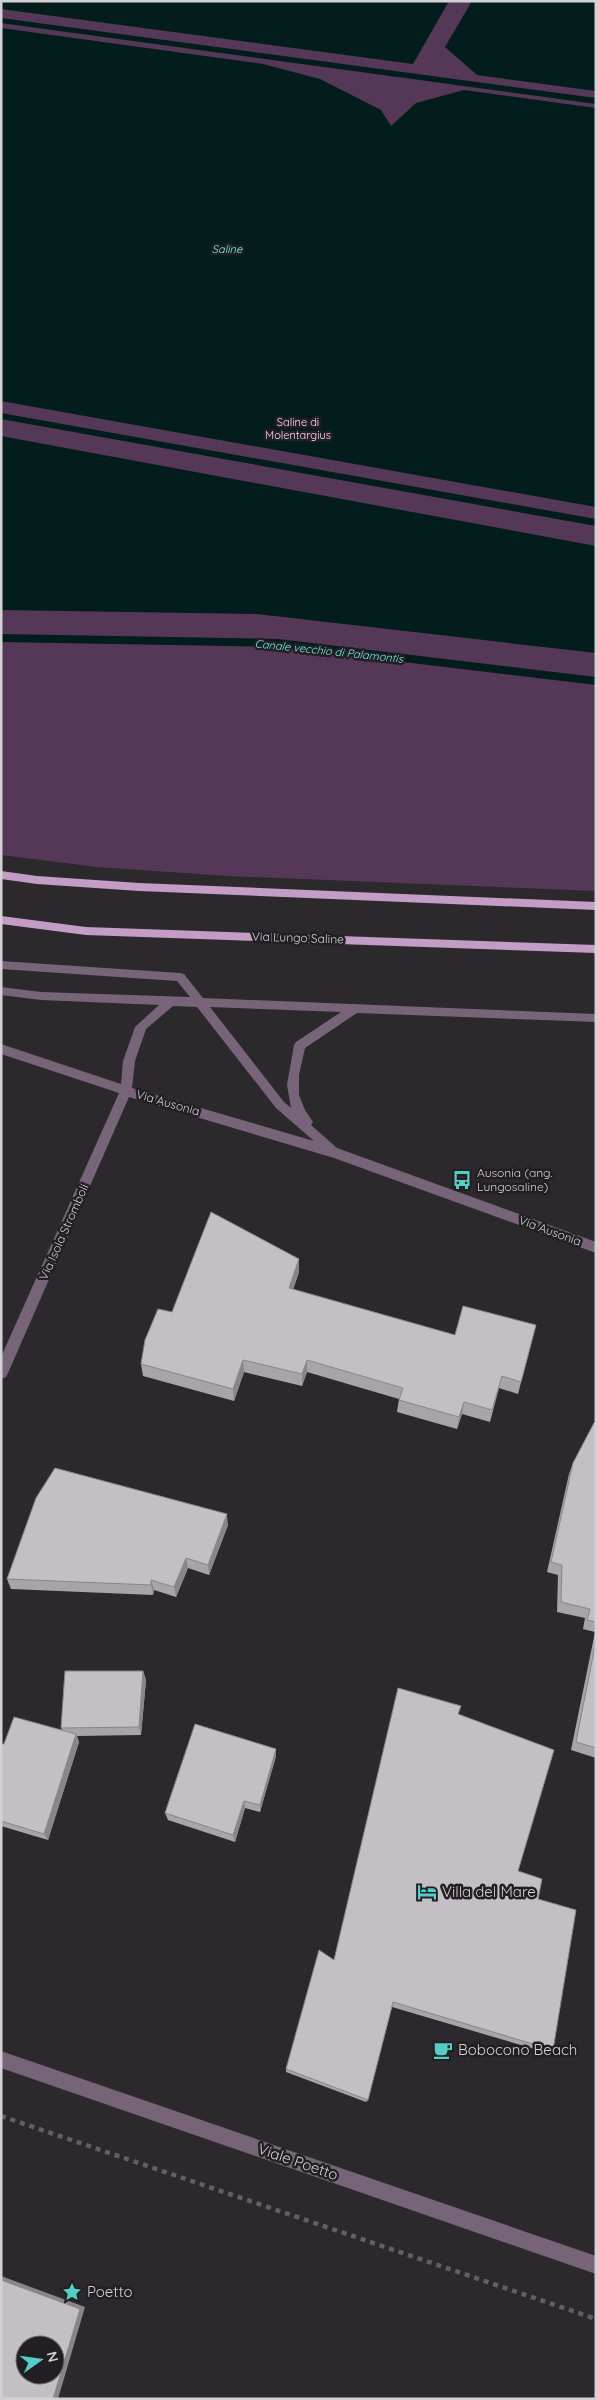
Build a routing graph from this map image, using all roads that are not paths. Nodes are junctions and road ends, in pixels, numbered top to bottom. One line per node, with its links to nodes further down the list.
1 (1, 875): 2 (main road)
2 (596, 906)
3 (1, 920): 4 (main road, Via Lungo Saline)
4 (596, 949)
5 (1, 965): 8 (street)
6 (1, 991): 7 (street)
7 (171, 1001): 8 (street); 12 (street, Via Isola Stromboli)
8 (201, 1002): 9 (street); 13 (street)
9 (356, 1008): 10 (street); 13 (street, Via Ausonia)
10 (596, 1018)
11 (1, 1049): 12 (street, Via Ausonia)
12 (126, 1091): 13 (street, Via Ausonia); 15 (street, Via Isola Stromboli)
13 (336, 1153): 14 (street, Via Ausonia)
14 (596, 1248)
15 (1, 1373)
16 (1, 2058): 17 (street, Viale Poetto)
17 (596, 2265)

